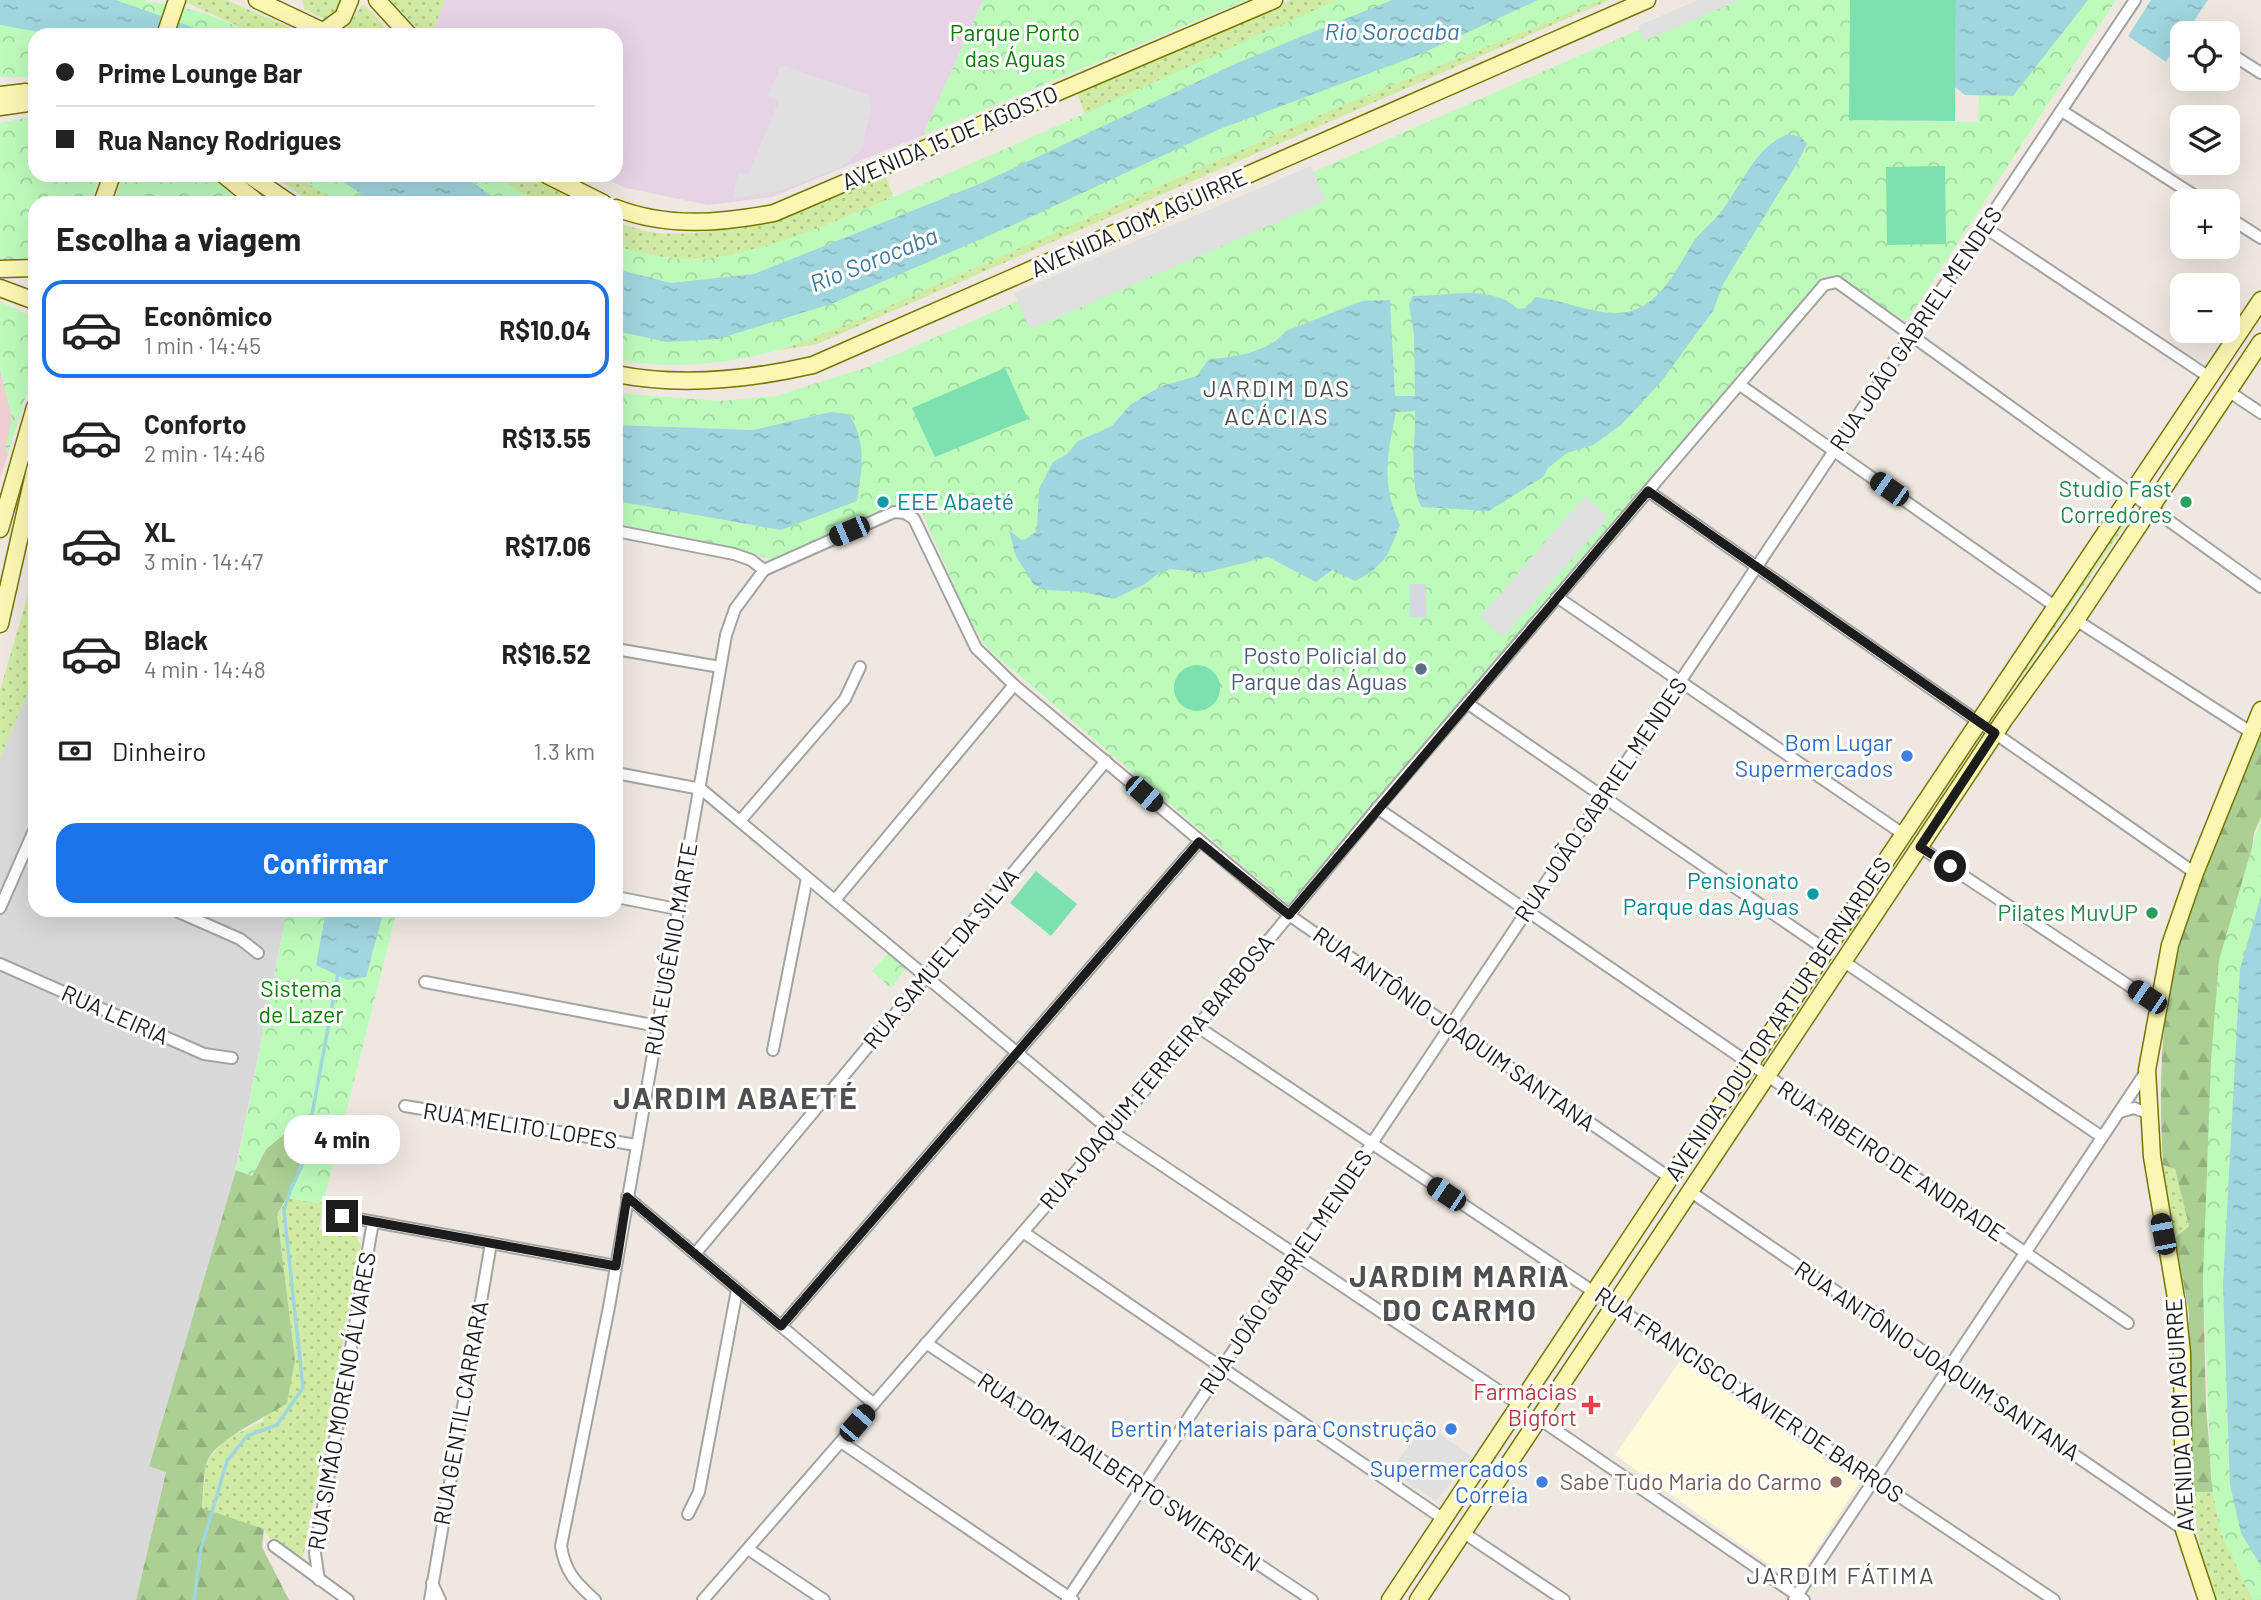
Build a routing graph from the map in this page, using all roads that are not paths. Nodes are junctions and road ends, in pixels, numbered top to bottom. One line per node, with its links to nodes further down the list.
1 (168, 0): 10 (main road)
2 (177, 0): 11 (main road)
3 (259, 0): 9 (main road)
4 (351, 0): 13 (main road)
5 (377, 0): 14 (main road)
6 (1274, 0): 29 (main road, AVENIDA 15 DE AGOSTO)
7 (1647, 0): 40 (main road, AVENIDA DOM AGUIRRE)
8 (2136, 0): 21 (street, RUA JOÃO GABRIEL MENDES)
9 (294, 7): 12 (main road)
10 (159, 28)
11 (167, 28)
12 (321, 28)
13 (333, 28)
14 (403, 28)
15 (2240, 60): 16 (street)
16 (2261, 73)
17 (28, 93): 18 (main road)
18 (0, 95)
19 (28, 103): 20 (main road)
20 (0, 107)
21 (2062, 111): 25 (street); 31 (street, RUA JOÃO GABRIEL MENDES)
22 (231, 182): 26 (main road)
23 (259, 182): 27 (main road)
24 (561, 182): 28 (main road)
25 (2184, 189)
26 (243, 196)
27 (280, 196)
28 (589, 196)
29 (623, 210)
30 (2240, 225): 32 (street)
31 (1984, 227): 38 (street, RUA JOÃO GABRIEL MENDES); 41 (street)
32 (2261, 239)
33 (28, 268): 34 (main road)
34 (0, 269)
35 (0, 288): 36 (main road)
36 (28, 298)
37 (2261, 300): 41 (main road, AVENIDA DOUTOR ARTUR BERNARDES)
38 (1912, 335): 42 (street, RUA JOAQUIM FERREIRA BARBOSA); 46 (street, RUA JOÃO GABRIEL MENDES); 48 (street)
39 (2261, 342): 43 (main road, AVENIDA DOUTOR ARTUR BERNARDES)
40 (623, 374)
41 (2209, 377): 48 (main road, AVENIDA DOUTOR ARTUR BERNARDES)
42 (1740, 385): 46 (street); 47 (street, RUA JOAQUIM FERREIRA BARBOSA)
43 (2228, 391): 44 (street); 50 (main road, AVENIDA DOUTOR ARTUR BERNARDES)
44 (2261, 413)
45 (28, 432): 52 (main road)
46 (1834, 451): 55 (street, RUA JOÃO GABRIEL MENDES); 59 (street)
47 (1648, 491): 55 (street); 58 (street, RUA JOAQUIM FERREIRA BARBOSA)
48 (2131, 494): 50 (street); 59 (main road, AVENIDA DOUTOR ARTUR BERNARDES)
49 (28, 500): 61 (main road)
50 (2150, 506): 57 (street); 60 (main road, AVENIDA DOUTOR ARTUR BERNARDES)
51 (905, 513): 56 (street, RUA EUGÊNIO MARTE); 67 (street, RUA ANTÔNIO JOAQUIM SANTANA)
52 (0, 530)
53 (623, 532): 56 (street)
54 (28, 542): 62 (main road)
55 (1757, 567): 66 (street, RUA JOÃO GABRIEL MENDES); 70 (street)
56 (764, 570): 64 (street, RUA EUGÊNIO MARTE)
57 (2261, 587)
58 (1557, 597): 66 (street); 68 (street, RUA JOAQUIM FERREIRA BARBOSA)
59 (2056, 607): 70 (main road, AVENIDA DOUTOR ARTUR BERNARDES)
60 (2076, 620): 71 (main road, AVENIDA DOUTOR ARTUR BERNARDES); 72 (street)
61 (0, 624)
62 (0, 632)
63 (623, 650): 64 (street)
64 (720, 667): 75 (street, RUA EUGÊNIO MARTE)
65 (860, 667): 78 (street)
66 (1681, 681): 76 (street, RUA JOÃO GABRIEL MENDES); 79 (street)
67 (1014, 685): 73 (street, RUA ANTÔNIO JOAQUIM SANTANA); 86 (street)
68 (1467, 703): 76 (street); 77 (street, RUA JOAQUIM FERREIRA BARBOSA)
69 (2261, 710): 72 (main road, AVENIDA DOM AGUIRRE)
70 (1979, 722): 71 (street); 79 (main road, AVENIDA DOUTOR ARTUR BERNARDES)
71 (1995, 733): 81 (main road, AVENIDA DOUTOR ARTUR BERNARDES); 83 (street)
72 (2252, 733): 83 (main road, AVENIDA DOM AGUIRRE)
73 (1106, 761): 80 (street, RUA ANTÔNIO JOAQUIM SANTANA); 96 (street, RUA SAMUEL DA SILVA)
74 (623, 774): 75 (street)
75 (701, 789): 78 (street); 88 (street, RUA EUGÊNIO MARTE)
76 (1604, 797): 89 (street, RUA JOÃO GABRIEL MENDES); 92 (street)
77 (1377, 808): 89 (street, RUA RIBEIRO DE ANDRADE); 90 (street, RUA JOAQUIM FERREIRA BARBOSA)
78 (740, 821): 84 (street)
79 (1903, 834): 92 (main road, AVENIDA DOUTOR ARTUR BERNARDES)
80 (1199, 842): 90 (street, RUA ANTÔNIO JOAQUIM SANTANA); 103 (street)
81 (1920, 847): 94 (main road, AVENIDA DOUTOR ARTUR BERNARDES); 98 (street)
82 (28, 854): 87 (street)
83 (2195, 873): 98 (main road, AVENIDA DOM AGUIRRE)
84 (807, 878): 86 (street); 102 (street)
85 (623, 898): 88 (street)
86 (835, 900): 96 (street)
87 (0, 908)
88 (677, 909): 99 (street, RUA EUGÊNIO MARTE)
89 (1527, 911): 100 (street, RUA JOÃO GABRIEL MENDES); 105 (street, RUA RIBEIRO DE ANDRADE)
90 (1289, 915): 100 (street, RUA ANTÔNIO JOAQUIM SANTANA); 101 (street, RUA JOAQUIM FERREIRA BARBOSA)
91 (190, 917): 93 (street)
92 (1826, 950): 105 (main road, AVENIDA DOUTOR ARTUR BERNARDES)
93 (258, 953)
94 (1843, 961): 107 (main road, AVENIDA DOUTOR ARTUR BERNARDES); 112 (street)
95 (0, 964): 104 (street, RUA LEIRIA)
96 (926, 977): 103 (street); 123 (street, RUA SAMUEL DA SILVA)
97 (425, 982): 99 (street)
98 (2158, 1005): 106 (main road, AVENIDA DOM AGUIRRE)
99 (657, 1026): 114 (street, RUA EUGÊNIO MARTE)
100 (1450, 1026): 113 (street, RUA JOÃO GABRIEL MENDES); 115 (street, RUA ANTÔNIO JOAQUIM SANTANA)
101 (1199, 1027): 111 (street, RUA JOAQUIM FERREIRA BARBOSA); 113 (street, RUA FRANCISCO XAVIER DE BARROS)
102 (773, 1049)
103 (1017, 1053): 111 (street); 130 (street)
104 (232, 1058)
105 (1750, 1064): 107 (street, RUA RIBEIRO DE ANDRADE); 115 (main road, AVENIDA DOUTOR ARTUR BERNARDES)
106 (2147, 1070): 109 (street); 110 (main road, AVENIDA DOM AGUIRRE)
107 (1768, 1076): 116 (main road, AVENIDA DOUTOR ARTUR BERNARDES); 122 (street, RUA RIBEIRO DE ANDRADE)
108 (405, 1106): 114 (street, RUA MELITO LOPES)
109 (2120, 1112): 110 (street); 112 (street)
110 (2150, 1114): 142 (main road, AVENIDA DOM AGUIRRE)
111 (1111, 1131): 120 (street, RUA JOAQUIM FERREIRA BARBOSA); 124 (street)
112 (2102, 1137): 122 (street)
113 (1372, 1143): 124 (street, RUA JOÃO GABRIEL MENDES); 127 (street, RUA FRANCISCO XAVIER DE BARROS)
114 (635, 1145): 117 (street, RUA EUGÊNIO MARTE)
115 (1670, 1178): 127 (main road, AVENIDA DOUTOR ARTUR BERNARDES)
116 (1691, 1192): 128 (main road, AVENIDA DOUTOR ARTUR BERNARDES); 133 (street, RUA ANTÔNIO JOAQUIM SANTANA)
117 (627, 1197): 123 (street); 125 (street, RUA EUGÊNIO MARTE)
118 (331, 1214): 119 (street)
119 (373, 1222): 121 (street); 147 (street, RUA SIMÃO MORENO ÁLVARES)
120 (1023, 1232): 131 (street, RUA JOAQUIM FERREIRA BARBOSA); 132 (street)
121 (491, 1243): 125 (street); 148 (street, RUA GENTIL CARRARA)
122 (2025, 1252): 129 (street, RUA RIBEIRO DE ANDRADE); 133 (street)
123 (695, 1254): 126 (street)
124 (1297, 1255): 132 (street, RUA JOÃO GABRIEL MENDES); 135 (street)
125 (616, 1266): 154 (street, RUA EUGÊNIO MARTE)
126 (737, 1290): 130 (street); 140 (street)
127 (1594, 1293): 128 (street, RUA FRANCISCO XAVIER DE BARROS); 135 (main road, AVENIDA DOUTOR ARTUR BERNARDES)
128 (1613, 1305): 136 (main road, AVENIDA DOUTOR ARTUR BERNARDES); 138 (street, RUA FRANCISCO XAVIER DE BARROS)
129 (2128, 1323)
130 (781, 1326): 134 (street)
131 (926, 1343): 134 (street, RUA JOAQUIM FERREIRA BARBOSA); 139 (street, RUA DOM ADALBERTO SWIERSEN)
132 (1222, 1368): 139 (street, RUA JOÃO GABRIEL MENDES); 141 (street)
133 (1948, 1368): 138 (street); 142 (street, RUA ANTÔNIO JOAQUIM SANTANA)
134 (874, 1404): 137 (street, RUA JOAQUIM FERREIRA BARBOSA)
135 (1520, 1405): 141 (main road, AVENIDA DOUTOR ARTUR BERNARDES)
136 (1538, 1418): 143 (main road, AVENIDA DOUTOR ARTUR BERNARDES); 149 (street)
137 (841, 1443): 145 (street, RUA JOAQUIM FERREIRA BARBOSA); 150 (street)
138 (1875, 1478): 149 (street); 161 (street, RUA FRANCISCO XAVIER DE BARROS)
139 (1142, 1487): 150 (street, RUA JOÃO GABRIEL MENDES); 157 (street, RUA DOM ADALBERTO SWIERSEN)
140 (688, 1514)
141 (1445, 1520): 158 (main road, AVENIDA DOUTOR ARTUR BERNARDES)
142 (2184, 1530): 146 (main road, AVENIDA DOM AGUIRRE)
143 (1464, 1533): 159 (main road, AVENIDA DOUTOR ARTUR BERNARDES); 160 (street)
144 (274, 1546): 147 (street)
145 (748, 1549): 155 (street, RUA JOAQUIM FERREIRA BARBOSA); 156 (street)
146 (2190, 1552): 162 (main road, AVENIDA DOM AGUIRRE); 163 (main road, AVENIDA DOM AGUIRRE)
147 (319, 1580): 151 (street)
148 (432, 1583): 152 (street, RUA GENTIL CARRARA); 153 (street)
149 (1798, 1598)
150 (1070, 1599)
151 (348, 1600)
152 (428, 1600)
153 (440, 1600)
154 (595, 1600)
155 (704, 1600)
156 (824, 1600)
157 (1312, 1600)
158 (1390, 1600)
159 (1418, 1600)
160 (1564, 1600)
161 (2054, 1600)
162 (2195, 1600)
163 (2207, 1600)

